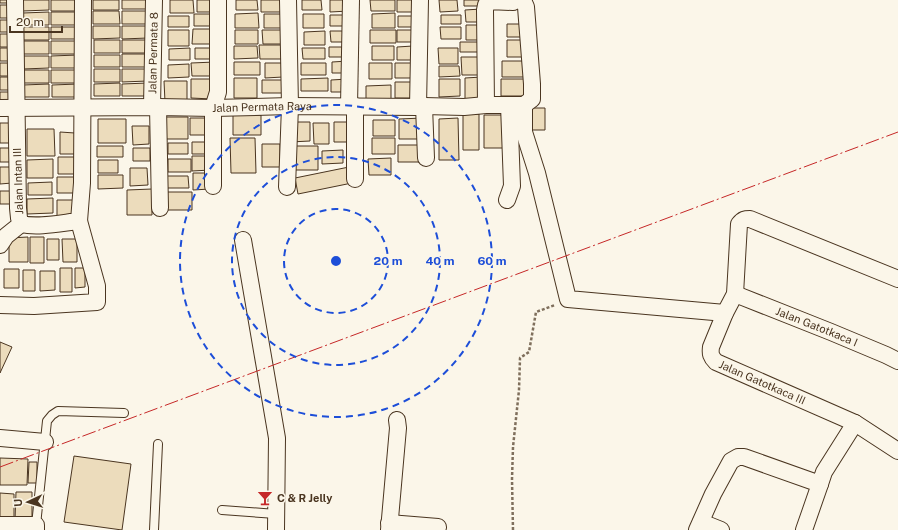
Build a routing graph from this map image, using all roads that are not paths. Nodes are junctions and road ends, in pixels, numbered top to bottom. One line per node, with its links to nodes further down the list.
1 (15, 0): 19 (street, Jalan Intan III)
2 (83, 0): 15 (street)
3 (154, 0): 16 (street, Jalan Permata 8)
4 (218, 0): 18 (street)
5 (288, 0): 12 (street)
6 (351, 0): 13 (street)
7 (420, 0): 14 (street)
8 (516, 0): 10 (street)
9 (523, 0): 11 (street)
10 (486, 105): 11 (street, Jalan Permata Raya); 14 (street, Jalan Permata Raya)
11 (517, 105): 24 (street); 33 (street)
12 (290, 106): 13 (street, Jalan Permata Raya); 18 (street, Jalan Permata Raya); 23 (street)
13 (352, 106): 14 (street, Jalan Permata Raya); 21 (street)
14 (421, 106): 20 (street)
15 (82, 107): 16 (street, Jalan Permata Raya); 19 (street, Jalan Permata Raya); 26 (street)
16 (155, 107): 18 (street, Jalan Permata Raya); 25 (street, Jalan Permata 8)
17 (0, 108): 19 (street, Jalan Permata Raya)
18 (213, 108): 22 (street)
19 (16, 109): 27 (street, Jalan Intan III)
20 (426, 158)
21 (355, 179)
22 (213, 186)
23 (287, 187)
24 (507, 200)
25 (160, 208)
26 (79, 221): 27 (street); 32 (street)
27 (21, 224): 29 (street, Jalan Intan III)
28 (242, 240): 44 (street)
29 (0, 245)
30 (898, 279): 31 (street, Jalan Gatotkaca III)
31 (734, 294): 33 (street, Jalan Gatotkaca III); 34 (street, Jalan Gatotkaca I)
32 (0, 305)
33 (726, 313): 37 (street, Jalan Gatotkaca III)
34 (898, 361)
35 (124, 413): 39 (lane)
36 (396, 420): 46 (street)
37 (856, 423): 41 (street, Jalan Gatotkaca III); 42 (street)
38 (0, 438): 39 (street)
39 (45, 442): 49 (lane)
40 (158, 444): 50 (lane)
41 (896, 445)
42 (820, 484): 47 (street); 53 (street)
43 (222, 510): 44 (lane)
44 (276, 514): 51 (street)
45 (0, 525): 49 (street)
46 (389, 526): 48 (street)
47 (699, 526): 52 (street)
48 (438, 527)
49 (36, 528)
50 (154, 530)
51 (276, 530)
52 (720, 530)
53 (804, 530)

